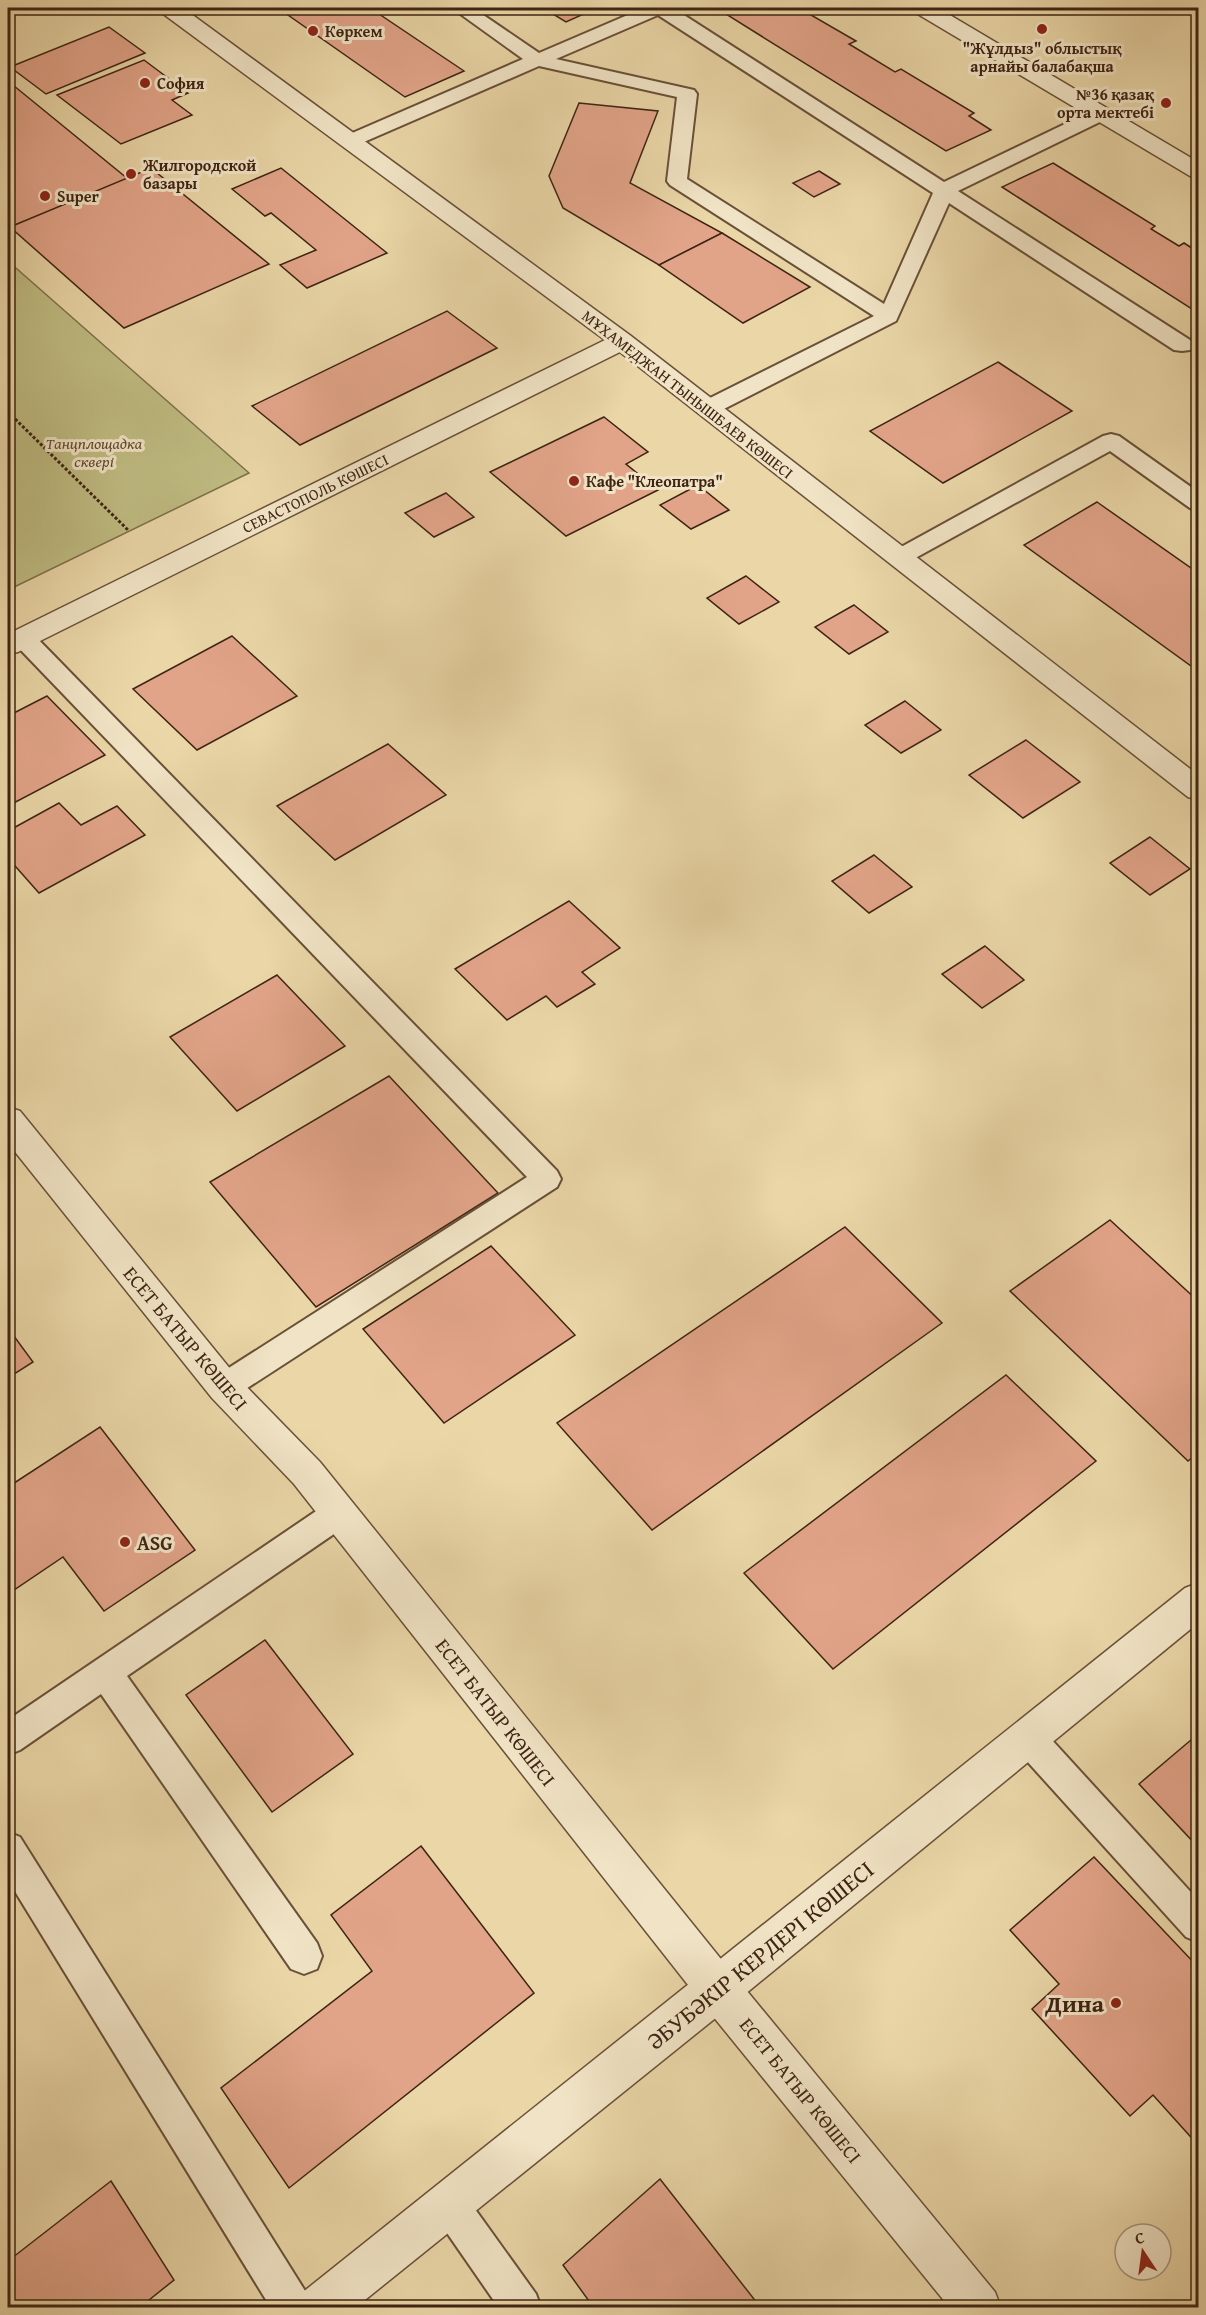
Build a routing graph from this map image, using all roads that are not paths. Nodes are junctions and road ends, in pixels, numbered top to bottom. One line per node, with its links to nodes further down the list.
1 (170, 8): 7 (street, МҰХАМЕДЖАН ТЫНЫШБАЕВ КӨШЕСІ)
2 (461, 8): 5 (lane)
3 (659, 8): 5 (lane); 9 (lane)
4 (924, 8): 6 (street)
5 (537, 60): 7 (lane); 10 (lane)
6 (1101, 114): 8 (street); 9 (lane)
7 (350, 141): 11 (street, МҰХАМЕДЖАН ТЫНЫШБАЕВ КӨШЕСІ)
8 (1198, 171)
9 (944, 190): 10 (lane); 12 (lane)
10 (889, 317): 13 (lane)
11 (622, 341): 13 (street, МҰХАМЕДЖАН ТЫНЫШБАЕВ КӨШЕСІ); 16 (street, СЕВАСТОПОЛЬ КӨШЕСІ)
12 (1182, 345)
13 (708, 408): 15 (street, МҰХАМЕДЖАН ТЫНЫШБАЕВ КӨШЕСІ)
14 (1198, 503): 15 (lane)
15 (900, 557): 17 (street, МҰХАМЕДЖАН ТЫНЫШБАЕВ КӨШЕСІ)
16 (15, 642): 19 (lane)
17 (1198, 790)
18 (8, 1120): 19 (street, ЕСЕТ БАТЫР КӨШЕСІ)
19 (224, 1387): 20 (street, ЕСЕТ БАТЫР КӨШЕСІ)
20 (339, 1513): 22 (lane); 28 (street, ЕСЕТ БАТЫР КӨШЕСІ)
21 (1198, 1600): 23 (street, ӘБУБӘКІР КЕРДЕРІ КӨШЕСІ)
22 (105, 1672): 24 (lane); 27 (lane)
23 (1028, 1738): 26 (lane); 28 (street, ӘБУБӘКІР КЕРДЕРІ КӨШЕСІ)
24 (8, 1739)
25 (8, 1849): 30 (lane)
26 (1198, 1925)
27 (304, 1956)
28 (718, 1989): 29 (street, ӘБУБӘКІР КЕРДЕРІ КӨШЕСІ); 33 (street, ЕСЕТ БАТЫР КӨШЕСІ)
29 (449, 2204): 31 (street, ӘБУБӘКІР КЕРДЕРІ КӨШЕСІ); 32 (lane)
30 (293, 2307)
31 (319, 2307)
32 (522, 2307)
33 (979, 2307)

